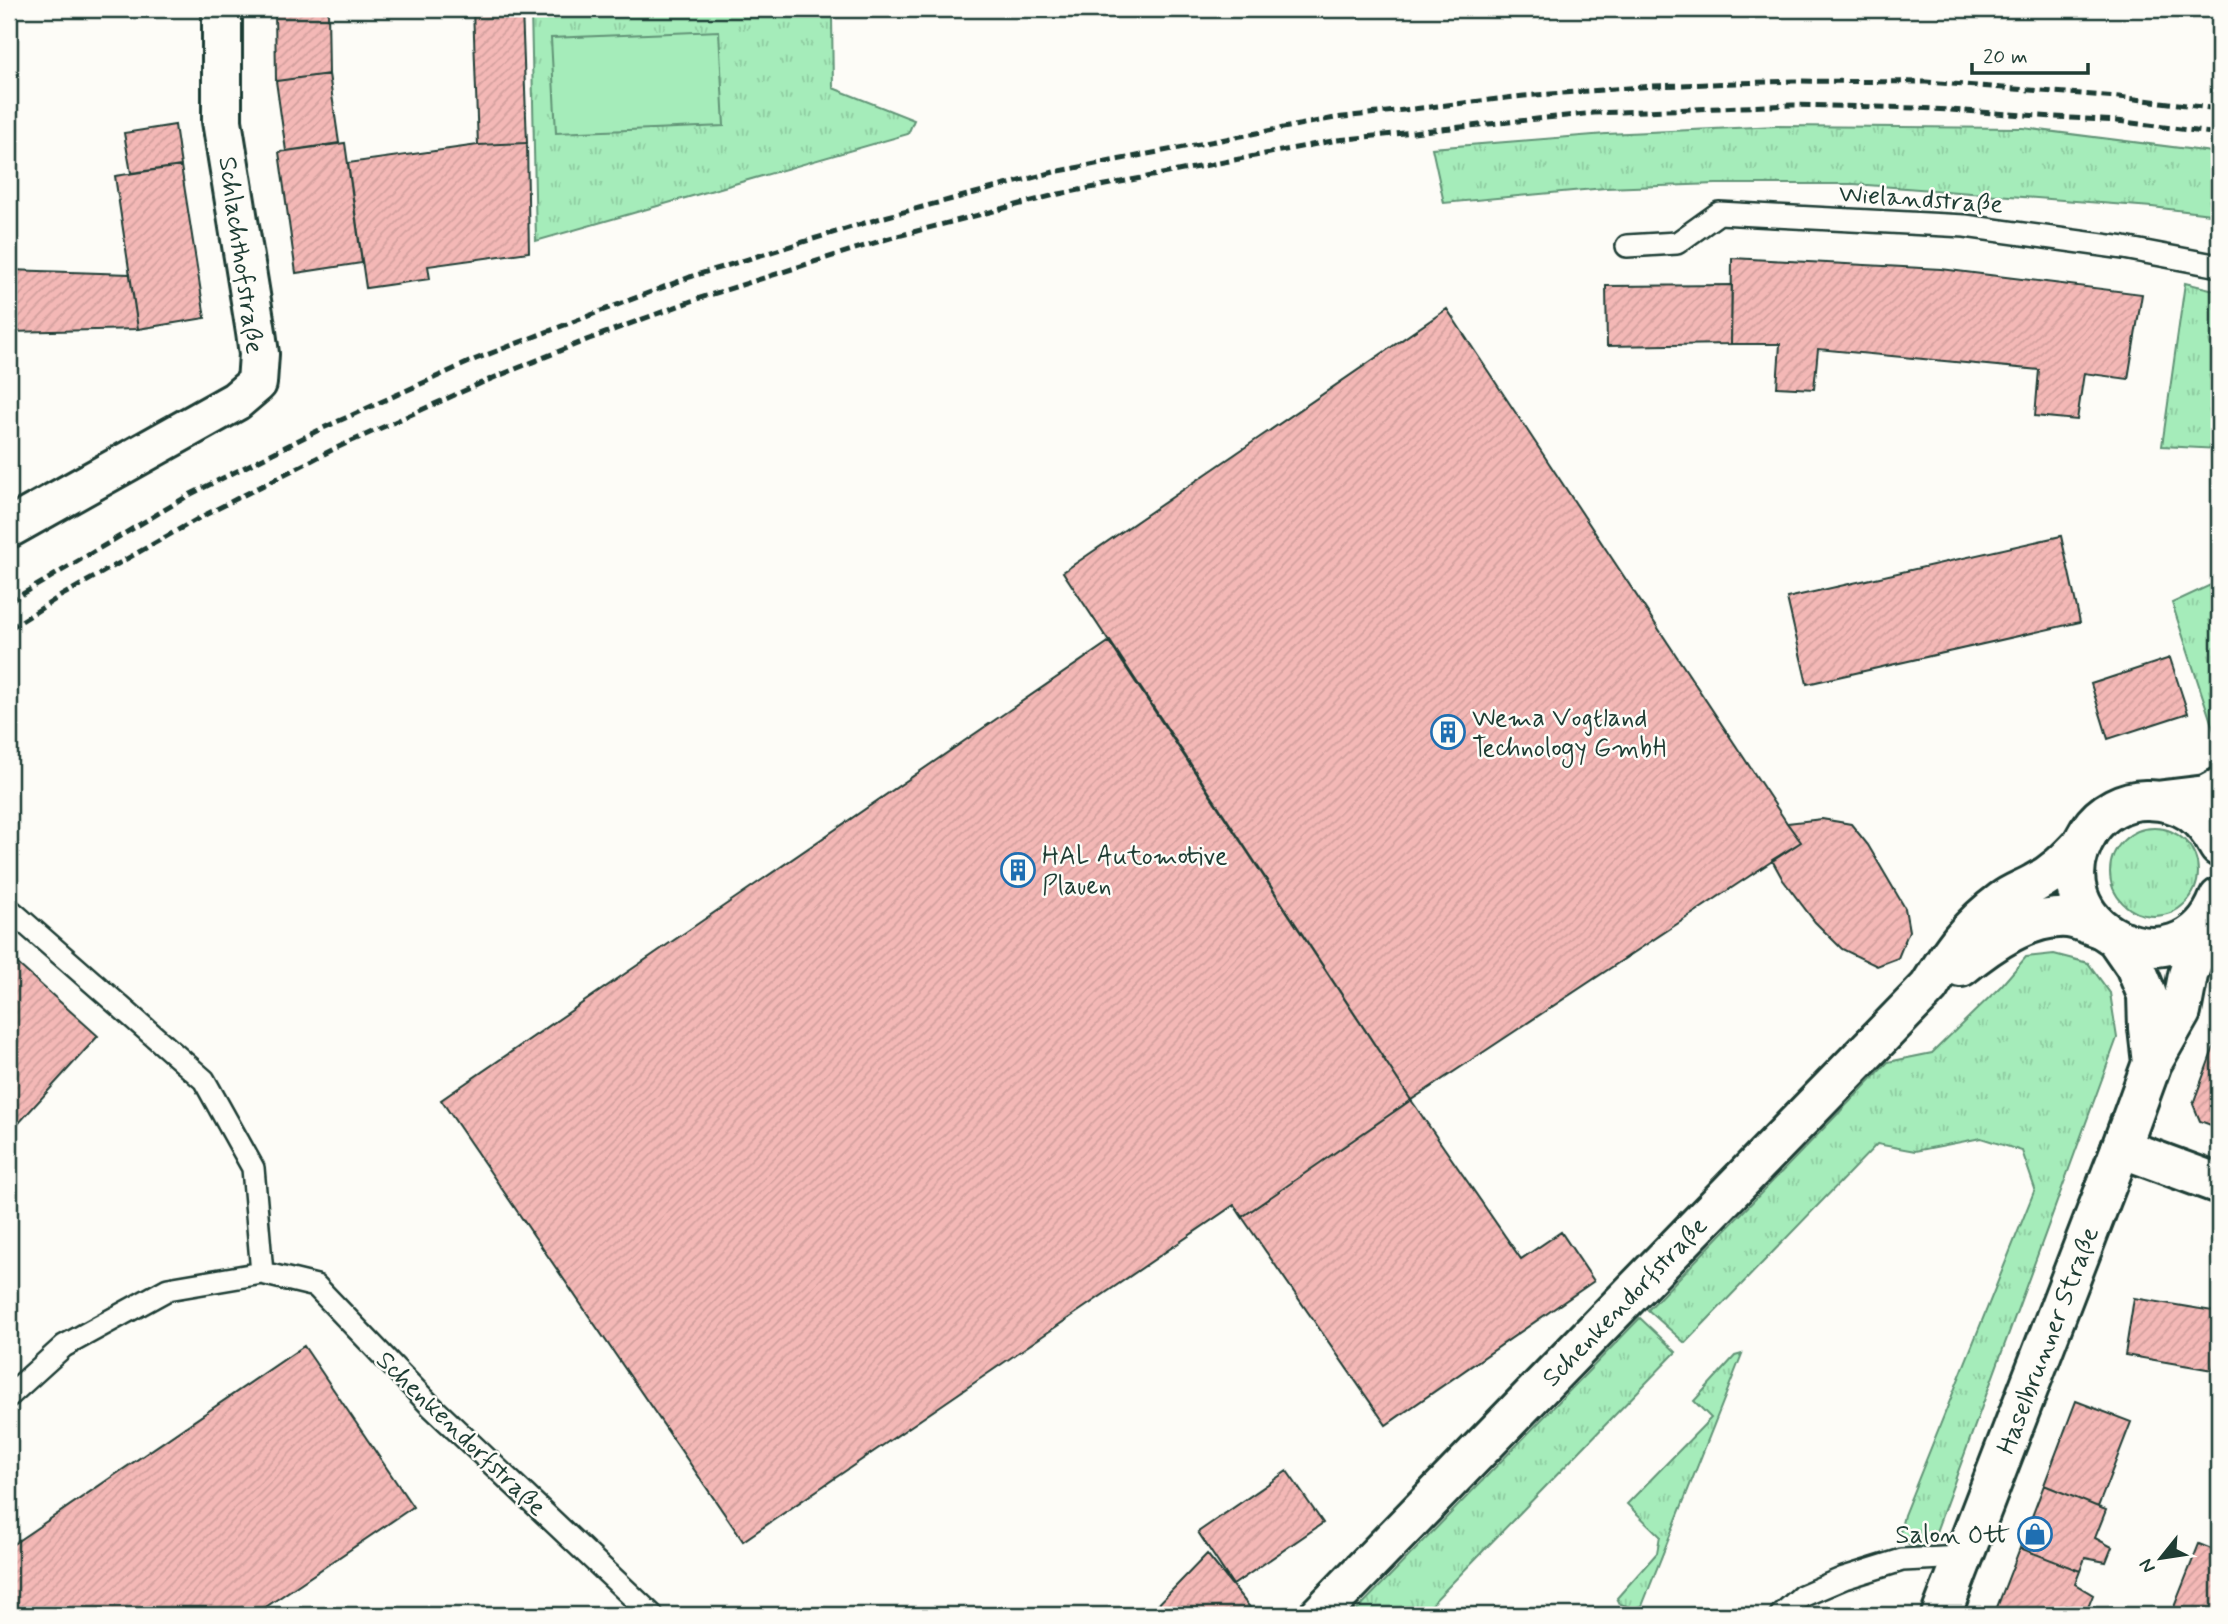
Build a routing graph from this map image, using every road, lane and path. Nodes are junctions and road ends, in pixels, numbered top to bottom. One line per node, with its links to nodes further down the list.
1 (222, 9): 4 (street, Schlachthofstraße)
2 (1627, 246): 3 (lane, Wielandstraße)
3 (2219, 266)
4 (9, 527)
5 (2219, 788): 6 (street, Schenkendorfstraße)
6 (2164, 800): 7 (street, Schenkendorfstraße); 8 (street, Schenkendorfstraße)
7 (2081, 845): 11 (street, Schenkendorfstraße); 12 (street, Schenkendorfstraße)
8 (2219, 846)
9 (9, 909): 16 (lane)
10 (2212, 910): 11 (street, Schenkendorfstraße); 13 (street, Haselbrunner Straße)
11 (2108, 934): 12 (street, Schenkendorfstraße); 13 (street, Haselbrunner Straße)
12 (1929, 987): 20 (street, Schenkendorfstraße)
13 (2152, 1063): 14 (street, Haselbrunner Straße)
14 (2122, 1148): 15 (street); 18 (street, Haselbrunner Straße)
15 (2219, 1184)
16 (262, 1273): 17 (lane, Schenkendorfstraße); 19 (lane, Schenkendorfstraße)
17 (9, 1396)
18 (1964, 1557): 21 (lane); 22 (street, Haselbrunner Straße)
19 (652, 1615)
20 (1319, 1615)
21 (1781, 1615)
22 (1941, 1615)

